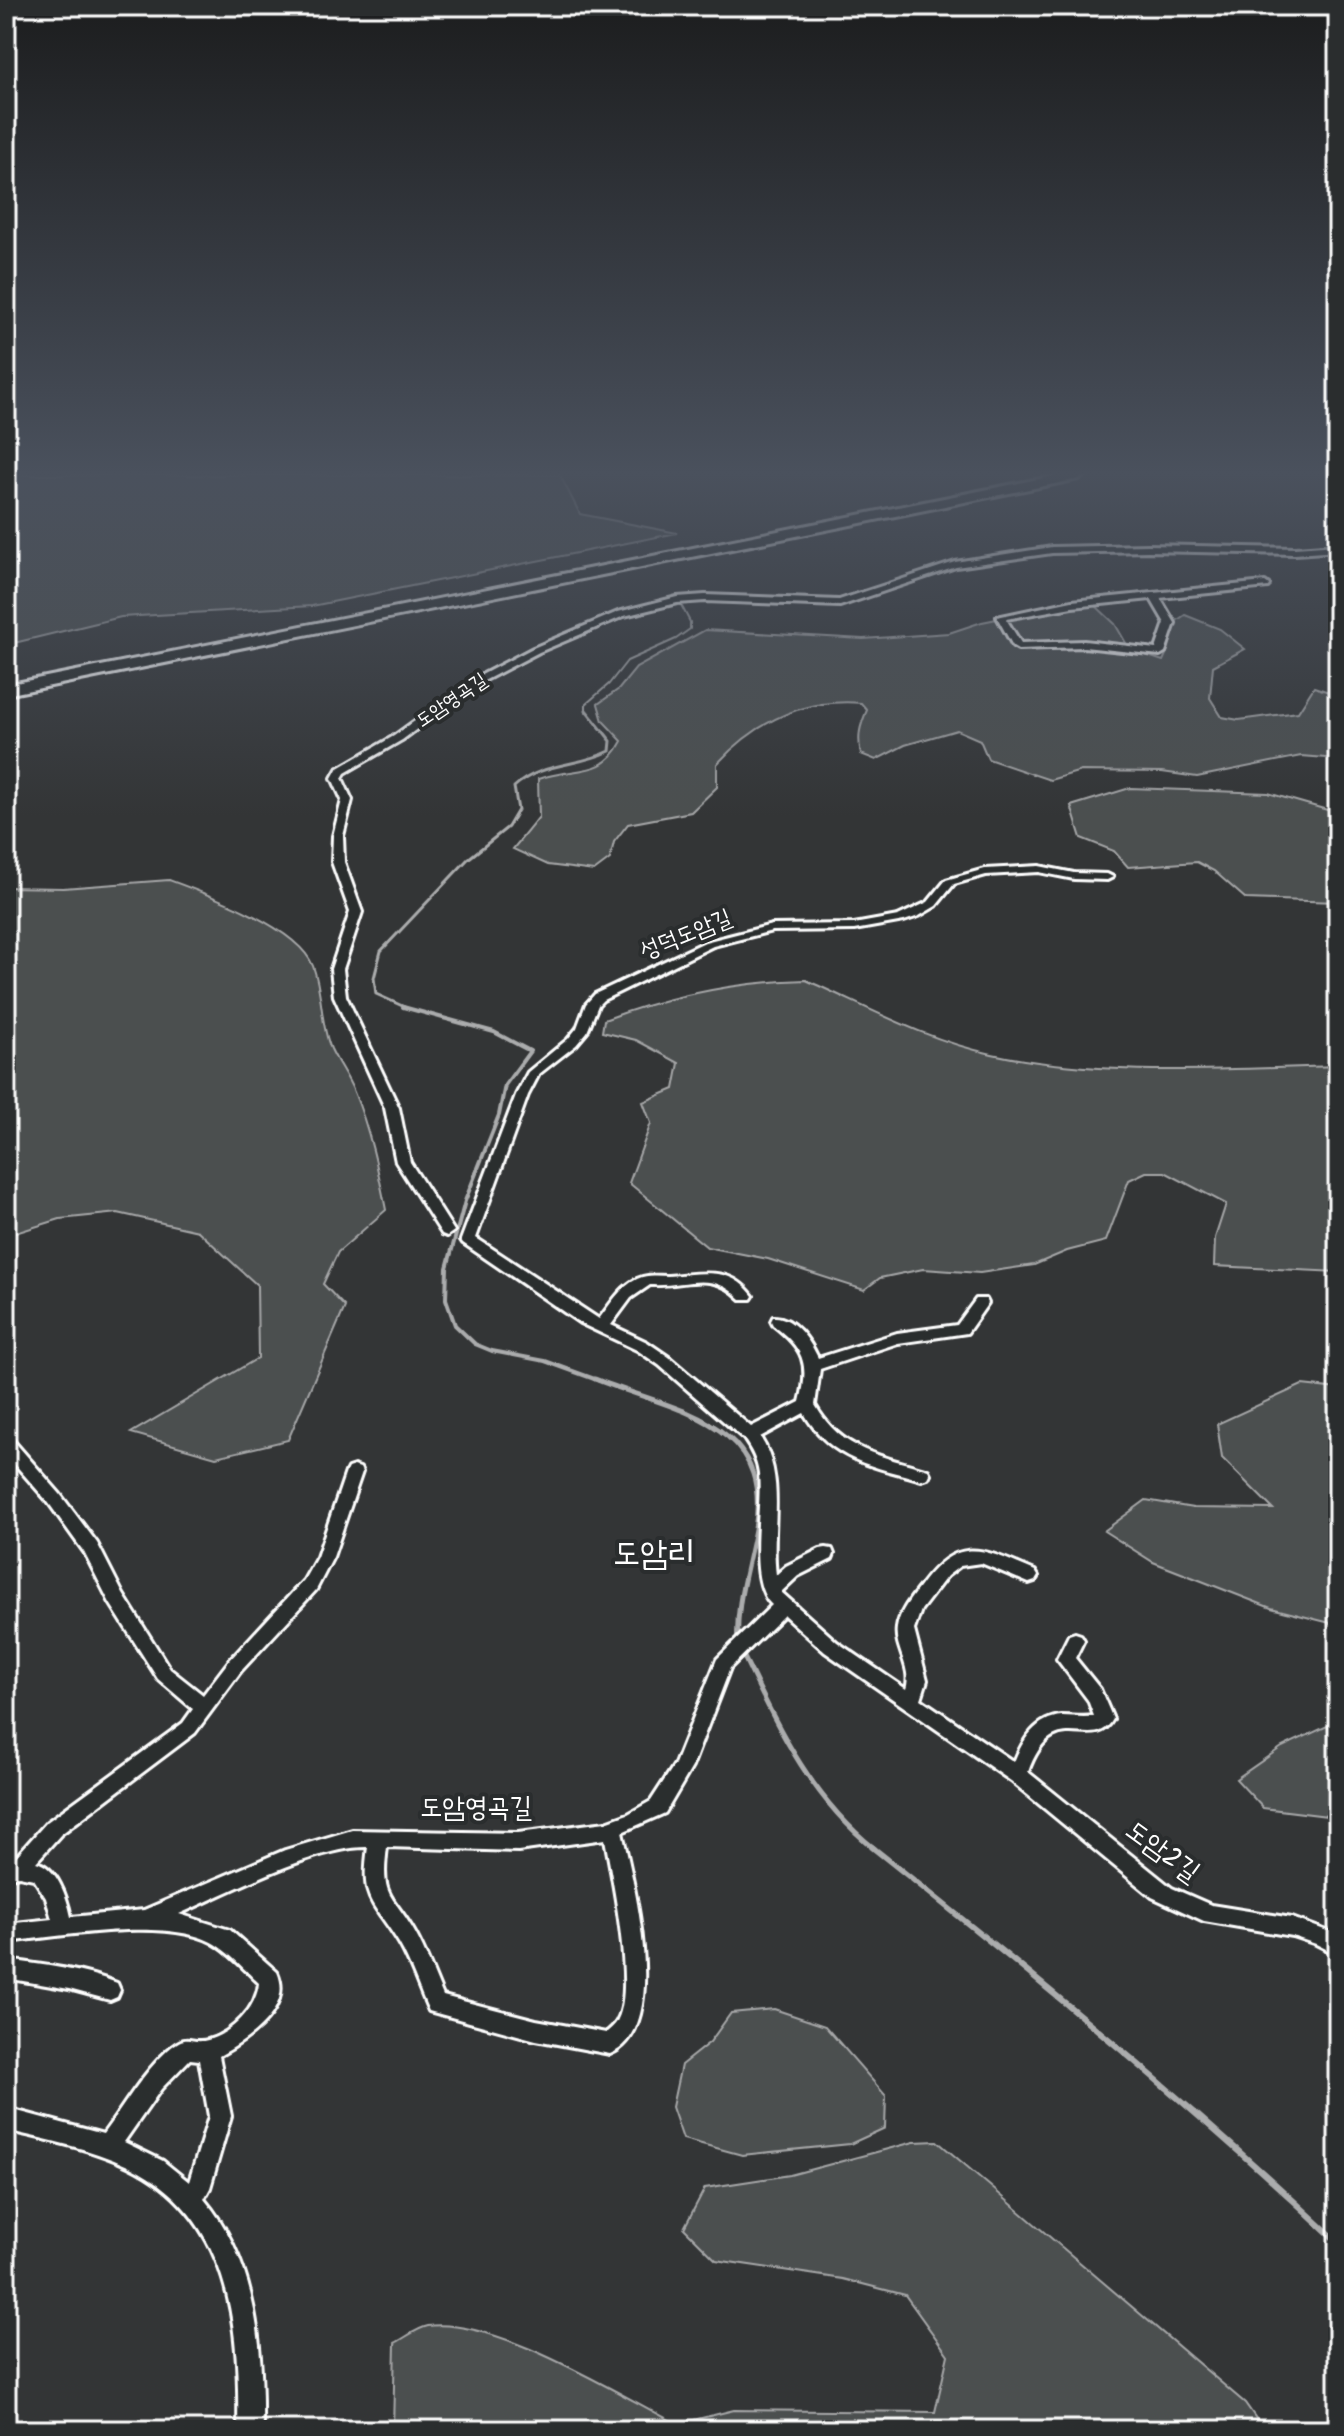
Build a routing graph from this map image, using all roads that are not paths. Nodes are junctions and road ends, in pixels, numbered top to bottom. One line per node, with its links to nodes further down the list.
1 (474, 589): 6 (highway)
2 (512, 589): 7 (highway)
3 (883, 589): 9 (street, 도암영곡길)
4 (1228, 589): 5 (street)
5 (1154, 596): 5 (street)
6 (6, 683)
7 (6, 690)
8 (1107, 877): 13 (street, 성덕도암길)
9 (447, 1231)
10 (746, 1296): 13 (street)
11 (981, 1303): 14 (street)
12 (778, 1321): 14 (street)
13 (601, 1327): 16 (street)
14 (815, 1365): 15 (street)
15 (807, 1405): 16 (street); 19 (street)
16 (750, 1435): 22 (street)
17 (6, 1443): 25 (street)
18 (354, 1472): 25 (street)
19 (922, 1474)
20 (826, 1554): 22 (street)
21 (1029, 1576): 24 (street)
22 (778, 1597): 24 (street, 도암2길); 27 (street, 도암영곡길)
23 (1075, 1640): 26 (street)
24 (911, 1702): 26 (street, 도암2길)
25 (204, 1707): 29 (street)
26 (1018, 1775): 33 (street, 도암2길)
27 (612, 1828): 28 (street, 도암영곡길); 28 (street)
28 (379, 1838): 30 (street, 도암영곡길)
29 (13, 1868): 31 (street)
30 (145, 1919): 31 (street, 도암영곡길); 36 (street, 도암영곡길)
31 (63, 1928): 32 (street, 도암영곡길)
32 (6, 1933)
33 (1338, 1946)
34 (6, 1969): 35 (street)
35 (110, 1990)
36 (208, 2051): 38 (street, 도암영곡길); 39 (street)
37 (6, 2119): 38 (street)
38 (106, 2147): 39 (street)
39 (191, 2198): 40 (street)
40 (250, 2430)

